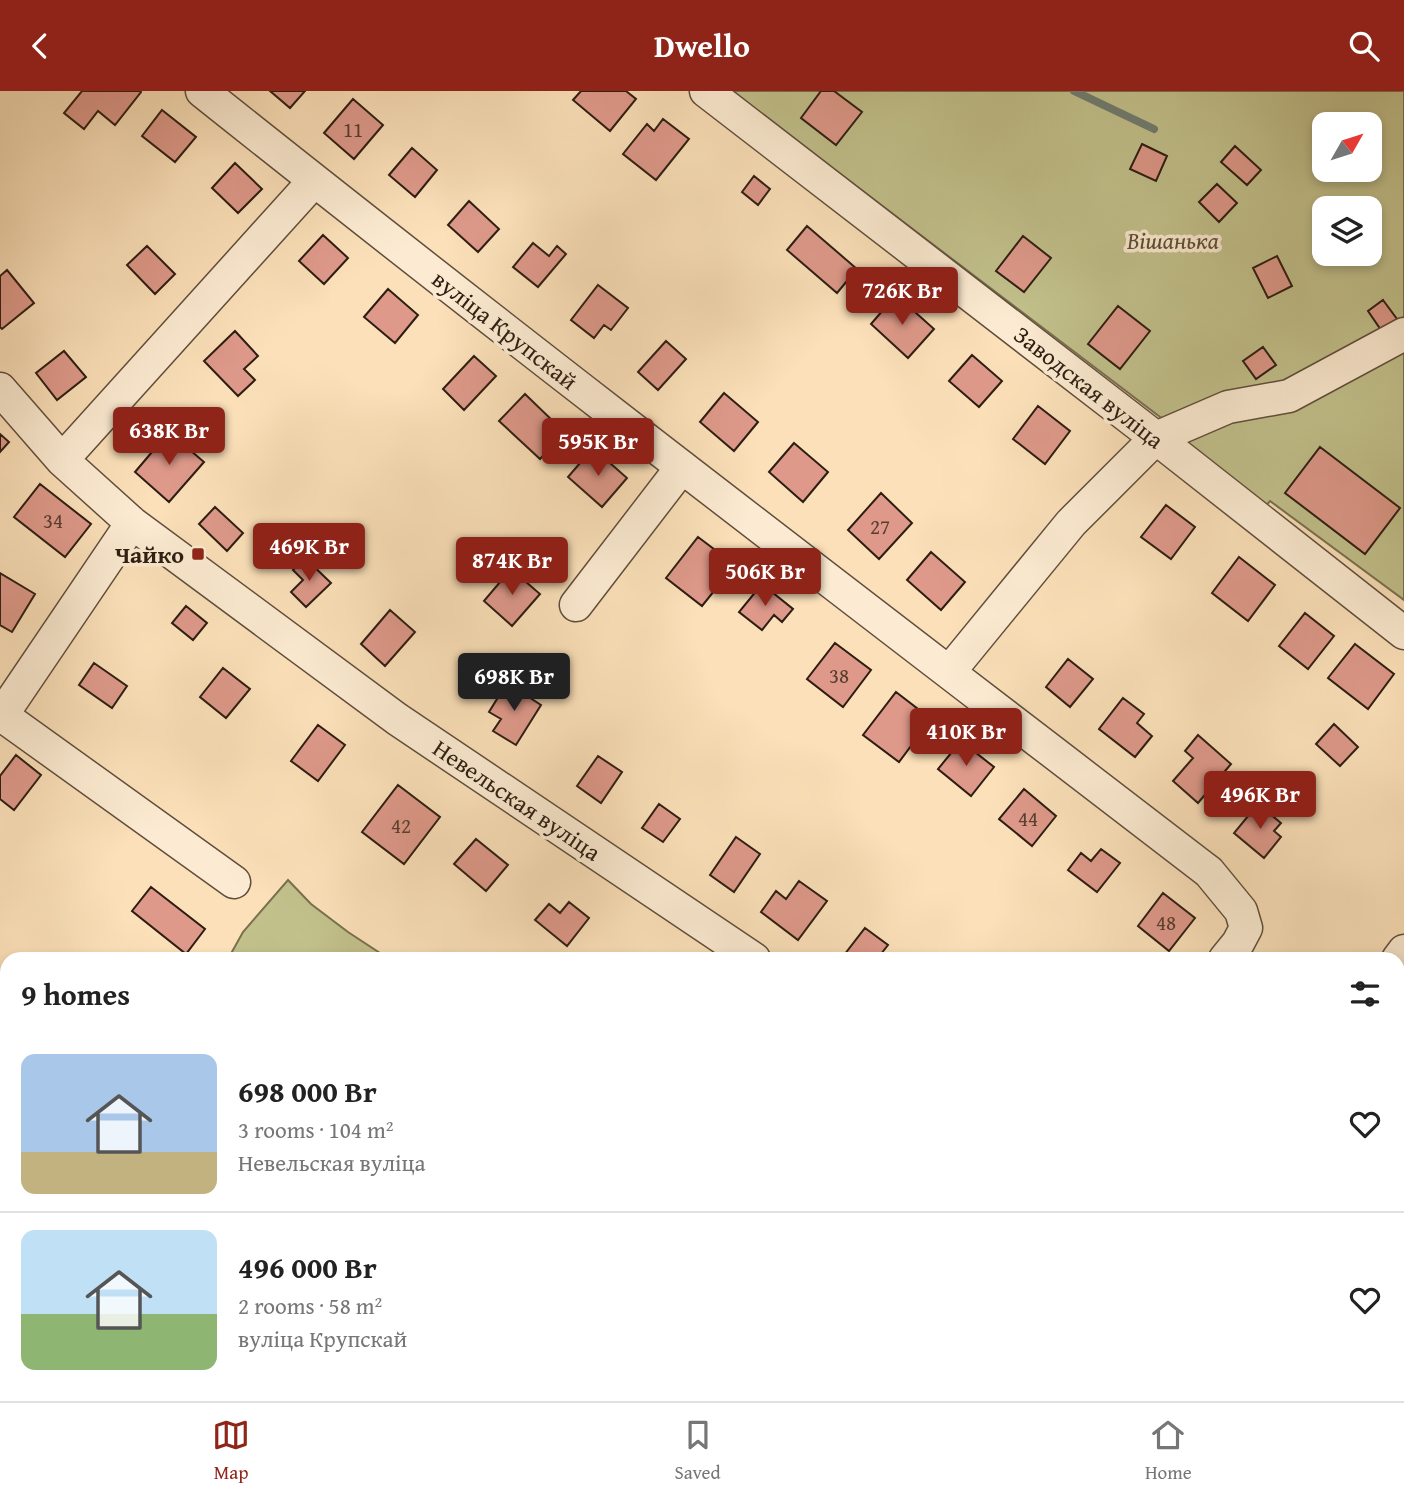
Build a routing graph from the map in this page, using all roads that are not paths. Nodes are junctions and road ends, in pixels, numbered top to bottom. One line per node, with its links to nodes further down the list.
1 (202, 91): 3 (street, вуліца Крупскай)
2 (706, 91): 6 (street, Заводская вуліца)
3 (314, 181): 7 (street); 8 (street, вуліца Крупскай)
4 (1404, 334): 6 (street)
5 (0, 389): 7 (street, Невельская вуліца)
6 (1156, 438): 11 (street, Заводская вуліца); 12 (street)
7 (62, 460): 9 (street, Невельская вуліца)
8 (682, 467): 10 (street); 12 (street, вуліца Крупскай)
9 (132, 523): 13 (street); 15 (street, Невельская вуліца)
10 (576, 605)
11 (1404, 633)
12 (949, 672): 16 (street, вуліца Крупскай)
13 (1, 716): 14 (street)
14 (234, 882)
15 (744, 952)
16 (1241, 952)

